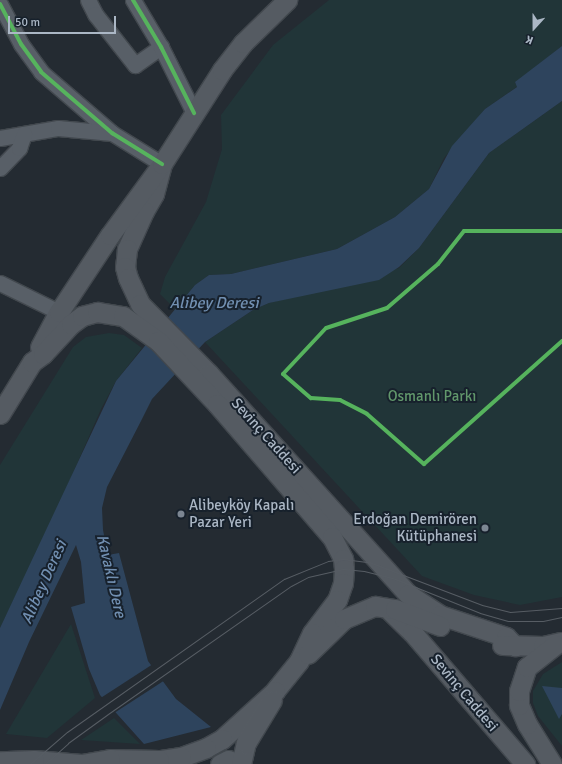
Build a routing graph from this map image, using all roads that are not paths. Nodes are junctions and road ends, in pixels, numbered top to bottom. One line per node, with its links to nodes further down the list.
1 (88, 0): 5 (street)
2 (133, 0): 5 (street)
3 (287, 0): 6 (main road)
4 (0, 4): 7 (street)
5 (161, 47): 6 (street)
6 (194, 112): 10 (main road)
7 (112, 133): 8 (street); 10 (street)
8 (24, 134): 9 (street); 11 (street)
9 (0, 138)
10 (162, 164): 13 (main road); 14 (main road)
11 (0, 168)
12 (0, 283): 13 (street)
13 (59, 312): 15 (main road)
14 (149, 323): 15 (main road); 16 (main road)
15 (32, 362): 17 (main road)
16 (204, 378): 20 (main road, Sevinç Caddesi); 21 (main road, Sevinç Caddesi)
17 (0, 414)
18 (386, 607): 20 (main road); 21 (main road); 29 (main road, Sevinç Caddesi)
19 (562, 642): 20 (main road); 30 (main road)
20 (515, 646)
21 (299, 661): 22 (main road)
22 (275, 691): 26 (main road); 28 (main road)
23 (0, 748): 24 (main road)
24 (34, 760): 25 (main road); 26 (main road)
25 (0, 761)
26 (82, 764)
27 (220, 764): 28 (main road)
28 (240, 764)
29 (525, 764)
30 (552, 764)

